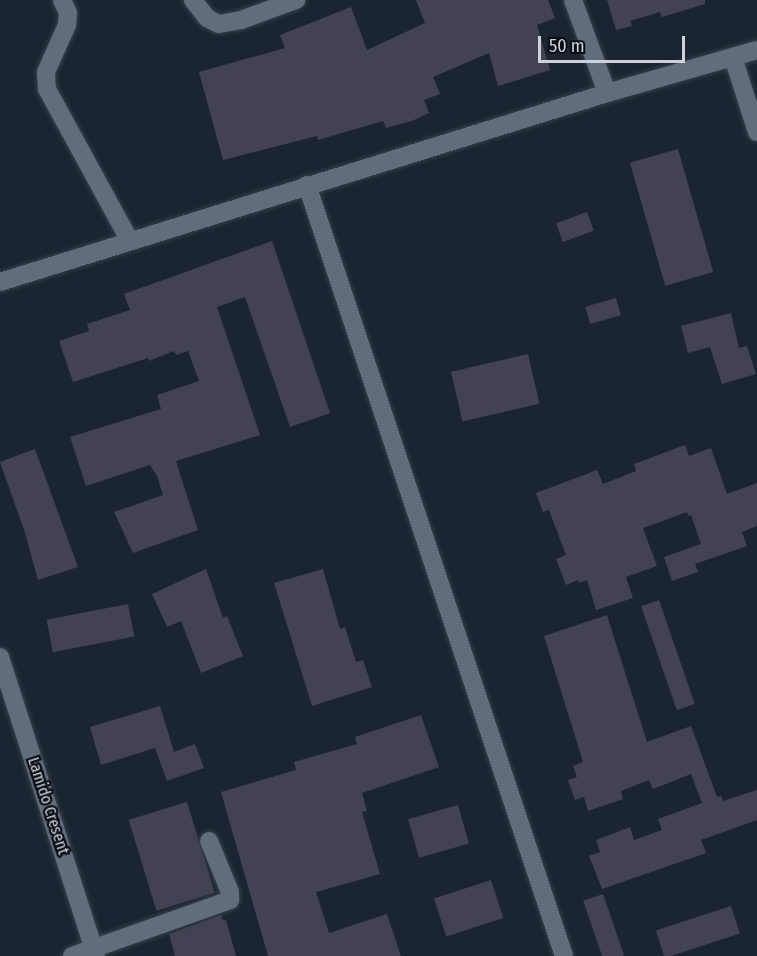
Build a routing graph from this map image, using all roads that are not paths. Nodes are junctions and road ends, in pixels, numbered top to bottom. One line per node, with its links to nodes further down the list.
1 (62, 0): 12 (street)
2 (193, 0): 6 (street)
3 (258, 0): 6 (street)
4 (296, 0): 6 (street)
5 (573, 0): 9 (street)
6 (241, 20)
7 (757, 50): 8 (street)
8 (733, 57): 9 (street); 10 (street)
9 (607, 93): 11 (street)
10 (757, 132)
11 (307, 185): 12 (street); 19 (street)
12 (130, 241): 13 (street)
13 (0, 282)
14 (0, 657): 15 (street, Lamido Cresent)
15 (6, 697): 17 (street, Lamido Cresent)
16 (209, 842): 17 (street)
17 (95, 952): 18 (street)
18 (72, 956)
19 (564, 956)

